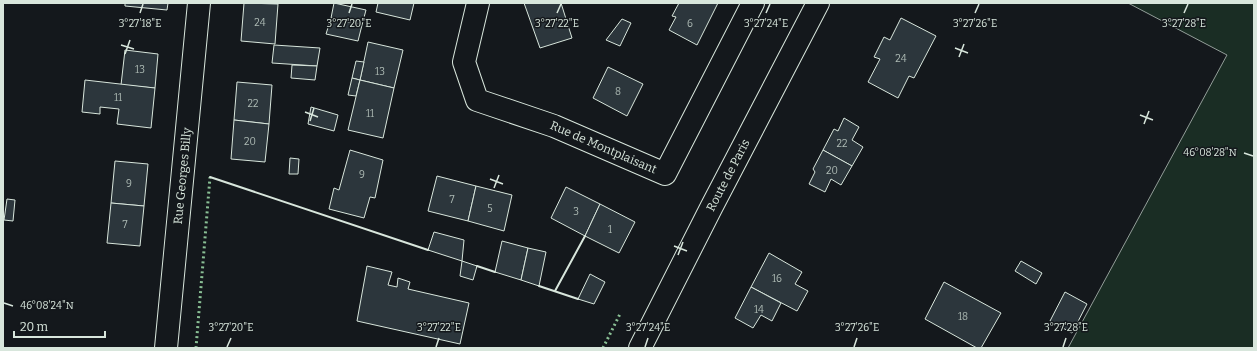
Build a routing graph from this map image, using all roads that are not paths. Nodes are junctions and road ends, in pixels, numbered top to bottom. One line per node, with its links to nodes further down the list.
1 (199, 3): 5 (street, Rue Georges Billy)
2 (478, 3): 3 (street, Rue de Montplaisant)
3 (752, 3)
4 (818, 3): 6 (street, Route de Paris)
5 (166, 348)
6 (640, 348)

